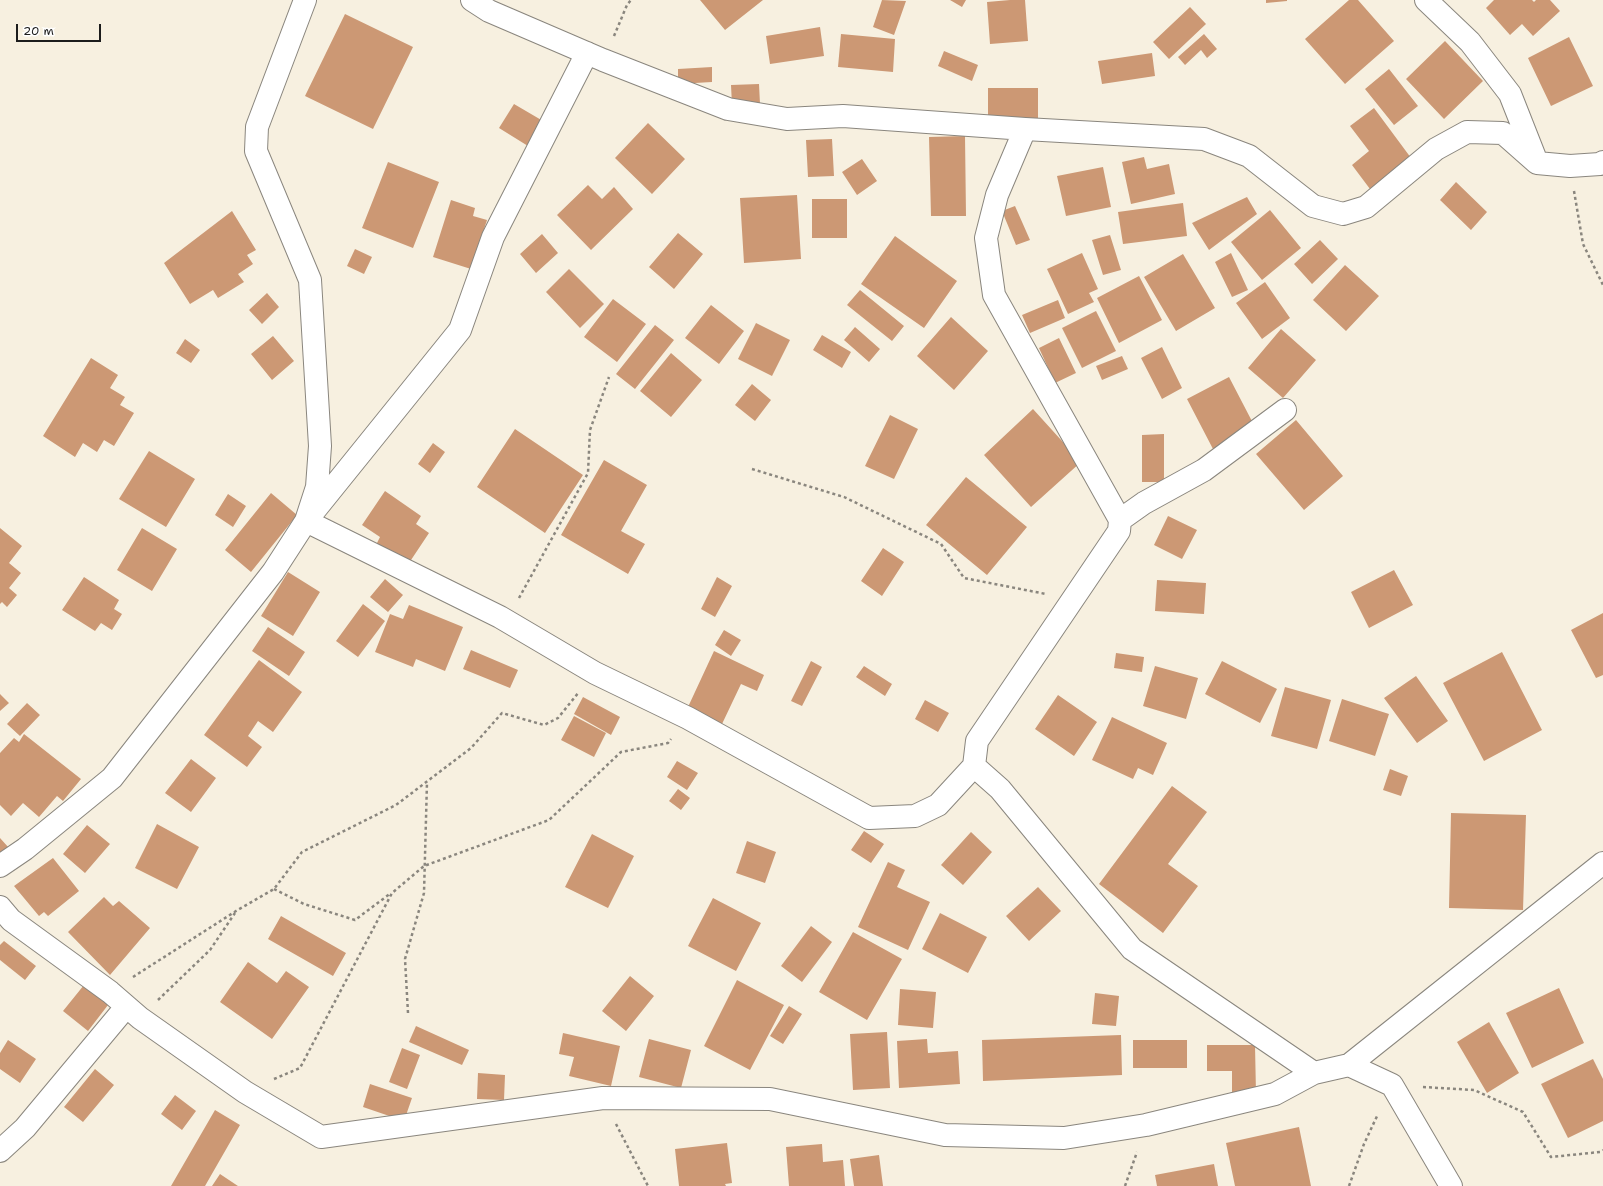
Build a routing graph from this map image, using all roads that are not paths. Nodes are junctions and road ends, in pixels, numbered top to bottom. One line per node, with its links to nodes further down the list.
1 (305, 0): 10 (street)
2 (472, 0): 4 (street)
3 (1426, 0): 7 (street)
4 (595, 56): 5 (street); 10 (street)
5 (1025, 129): 7 (street); 9 (street)
6 (1603, 162): 7 (street)
7 (1537, 163)
8 (1285, 410): 9 (street)
9 (1120, 520): 11 (street)
10 (306, 521): 11 (street); 13 (street)
11 (974, 766): 17 (street)
12 (1603, 863): 16 (street)
13 (0, 866)
14 (0, 907): 15 (street)
15 (133, 1012): 17 (street); 18 (street)
16 (1349, 1065): 17 (street); 19 (street)
17 (1314, 1073)
18 (0, 1151)
19 (1451, 1186)

